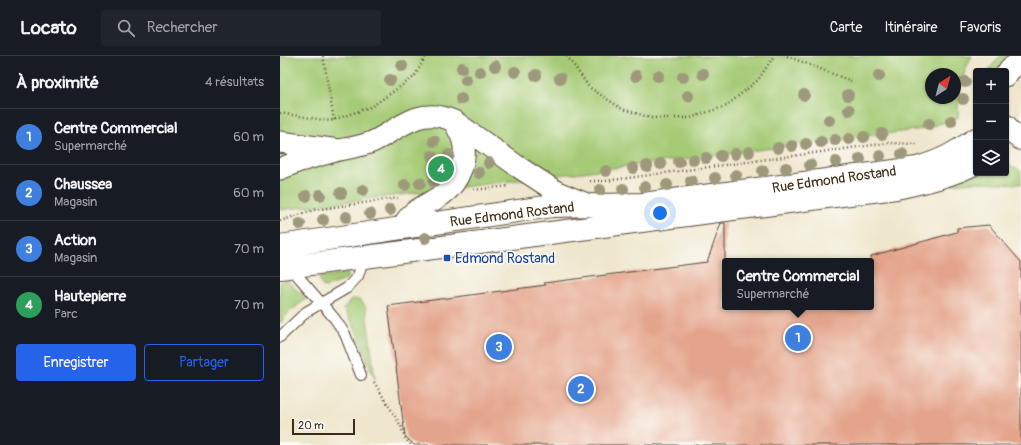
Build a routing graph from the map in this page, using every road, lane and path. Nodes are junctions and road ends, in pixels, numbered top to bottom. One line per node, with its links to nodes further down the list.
1 (323, 56): 10 (path)
2 (426, 56): 10 (path)
3 (567, 56): 4 (path)
4 (774, 56)
5 (787, 56): 8 (path)
6 (1021, 62): 7 (street)
7 (1009, 70)
8 (851, 81)
9 (280, 112): 10 (path)
10 (334, 120)
11 (454, 121): 18 (street); 22 (street); 23 (street)
12 (1009, 131): 14 (street)
13 (973, 140): 25 (street, Rue Edmond Rostand)
14 (1021, 140): 17 (street)
15 (280, 142): 18 (street)
16 (925, 144): 21 (path)
17 (1009, 146)
18 (339, 150): 20 (street)
19 (973, 164): 29 (street, Rue Edmond Rostand)
20 (280, 169)
21 (590, 181)
22 (541, 182): 23 (path); 25 (street)
23 (442, 195): 27 (street)
24 (404, 197): 26 (path)
25 (591, 205): 27 (street, Rue Edmond Rostand)
26 (280, 221)
27 (402, 227): 28 (street, Rue Edmond Rostand)
28 (280, 246)
29 (364, 257): 30 (street, Rue Edmond Rostand); 31 (lane)
30 (285, 267): 31 (lane)
31 (320, 303): 32 (lane); 33 (lane)
32 (280, 337)
33 (361, 375)

